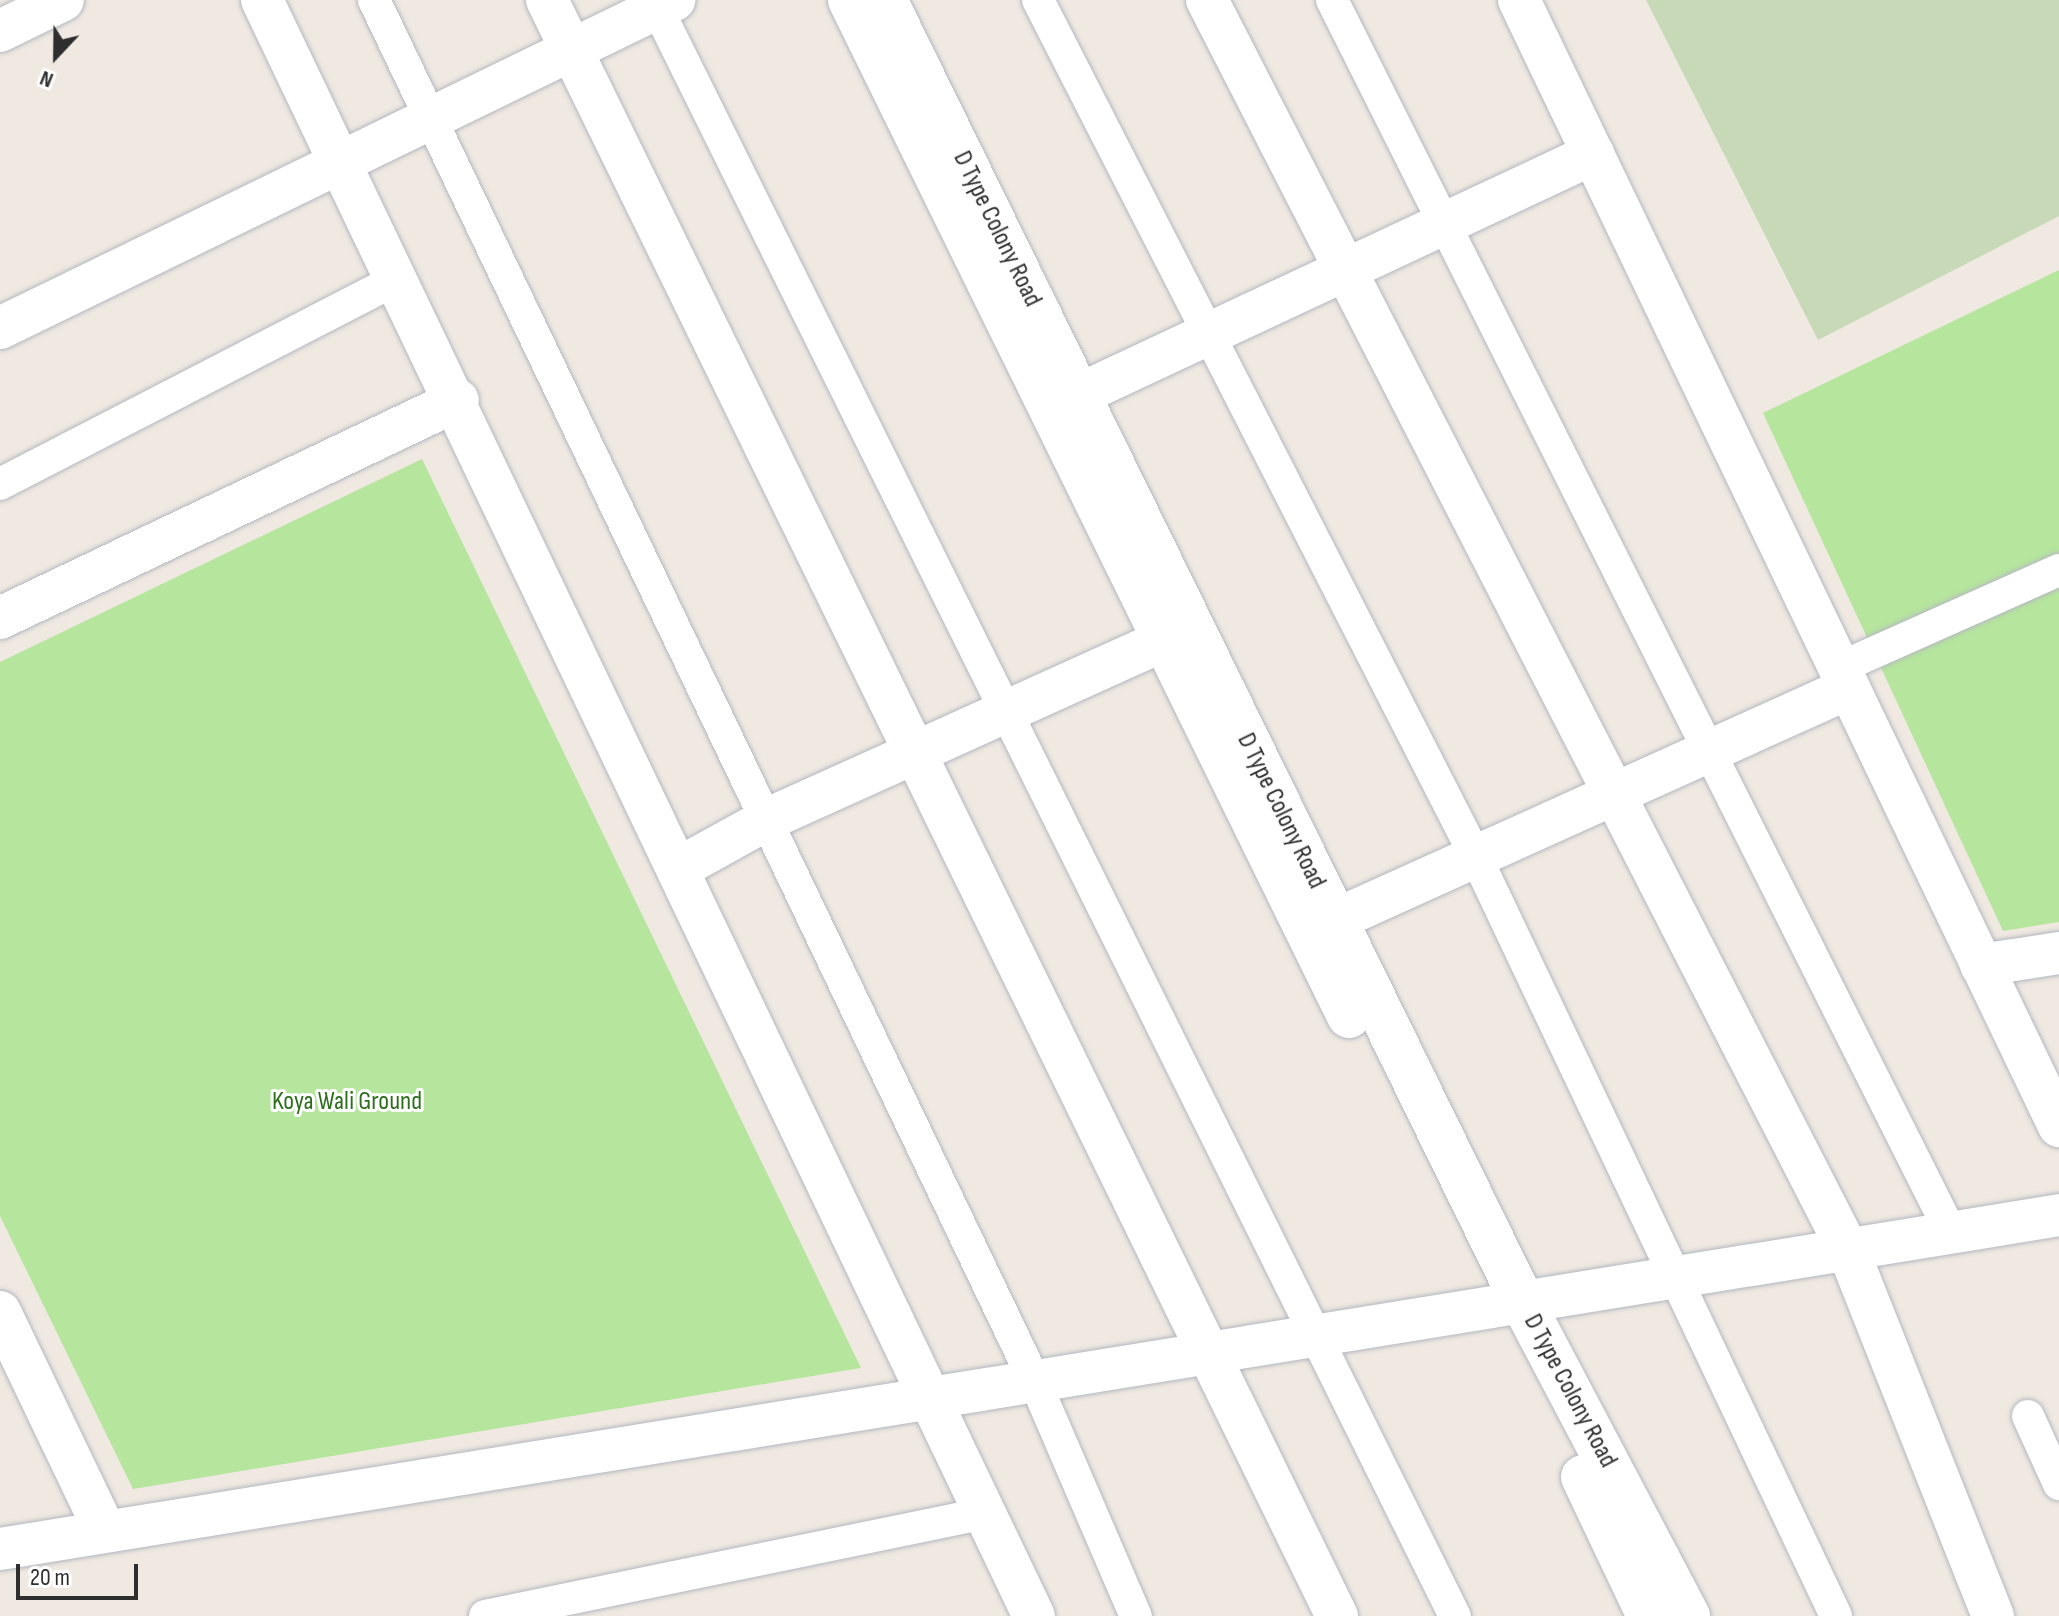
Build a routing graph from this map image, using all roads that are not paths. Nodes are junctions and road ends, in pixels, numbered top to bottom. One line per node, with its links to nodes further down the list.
1 (63, 0): 12 (street)
2 (262, 0): 16 (street)
3 (374, 0): 14 (street)
4 (547, 0): 13 (street)
5 (850, 0): 27 (main road, D Type Colony Road)
6 (885, 0): 22 (main road, D Type Colony Road)
7 (1038, 0): 21 (street)
8 (1207, 0): 18 (street)
9 (1332, 0): 17 (street)
10 (1519, 0): 15 (street)
11 (661, 3): 13 (street); 29 (street)
12 (0, 31)
13 (572, 50): 14 (street); 31 (street)
14 (431, 117): 16 (street); 33 (street)
15 (1593, 154): 17 (street); 28 (street)
16 (343, 161): 19 (street); 20 (street)
17 (1446, 224): 18 (street); 30 (street)
18 (1345, 270): 21 (street); 32 (street)
19 (399, 278): 23 (street); 24 (street)
20 (0, 328)
21 (1208, 336): 22 (street); 34 (street)
22 (1078, 395): 27 (main road, D Type Colony Road)
23 (458, 400): 26 (street); 35 (street)
24 (0, 484)
25 (2059, 570): 28 (street)
26 (0, 618)
27 (1177, 635): 29 (street); 36 (main road, D Type Colony Road); 44 (main road, D Type Colony Road)
28 (1844, 678): 30 (street); 38 (street)
29 (1007, 714): 31 (street); 46 (street)
30 (1711, 746): 32 (street); 41 (street)
31 (916, 757): 33 (street); 47 (street)
32 (1614, 793): 34 (street); 42 (street)
33 (768, 819): 35 (street); 48 (street)
34 (1476, 857): 36 (street); 43 (street)
35 (681, 867): 49 (street)
36 (1335, 920): 44 (main road, D Type Colony Road)
37 (2059, 953): 38 (street)
38 (1981, 965): 39 (street)
39 (2053, 1102)
40 (2059, 1215): 41 (street)
41 (1951, 1233): 42 (street)
42 (1848, 1250): 43 (street); 63 (street)
43 (1678, 1277): 44 (street); 62 (street)
44 (1510, 1305): 46 (street); 60 (main road, D Type Colony Road); 61 (main road, D Type Colony Road)
45 (0, 1312): 53 (street)
46 (1315, 1334): 47 (street); 59 (street)
47 (1207, 1354): 48 (street); 58 (street)
48 (1035, 1382): 49 (street); 57 (street)
49 (935, 1398): 52 (street); 53 (street)
50 (2028, 1416): 51 (street)
51 (2059, 1484)
52 (986, 1513): 55 (street); 56 (street)
53 (105, 1531): 54 (street)
54 (0, 1549)
55 (485, 1616)
56 (1034, 1616)
57 (1136, 1616)
58 (1337, 1616)
59 (1455, 1616)
60 (1649, 1616)
61 (1688, 1616)
62 (1836, 1616)
63 (1993, 1616)

